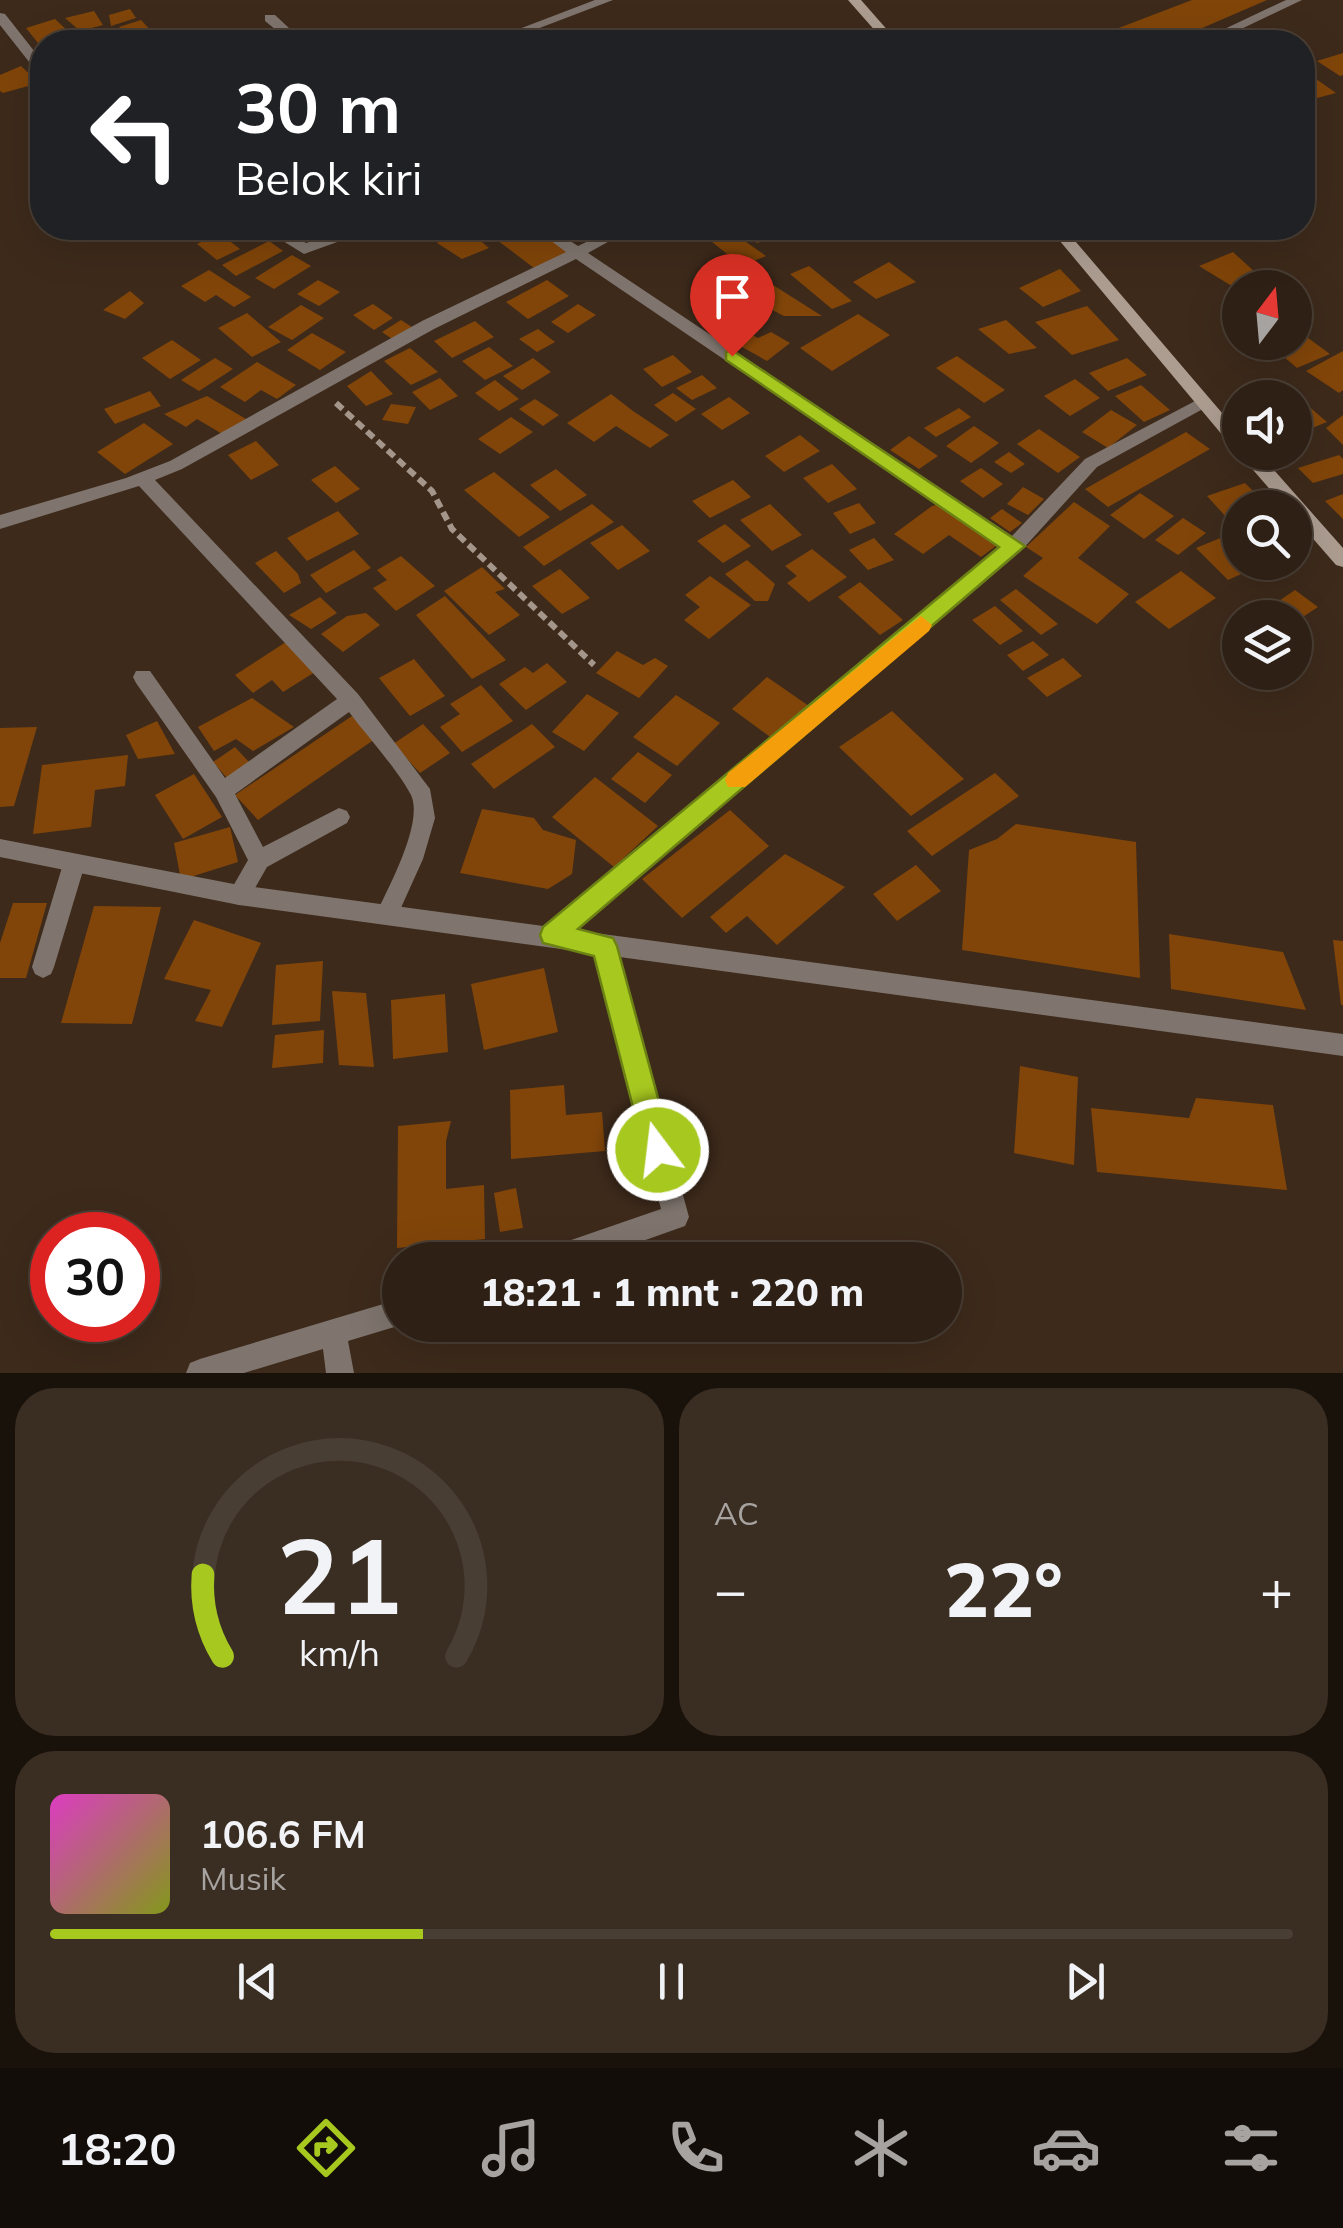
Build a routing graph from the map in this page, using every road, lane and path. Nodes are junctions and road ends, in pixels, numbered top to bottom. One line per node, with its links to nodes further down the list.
1 (607, 0): 7 (street)
2 (854, 0): 8 (main road)
3 (1296, 0): 9 (street)
4 (0, 17): 10 (street)
5 (270, 18): 6 (street)
6 (284, 30)
7 (525, 30)
8 (881, 30)
9 (1230, 30)
10 (30, 54)
11 (289, 240): 12 (street)
12 (331, 240)
13 (565, 240): 17 (street)
14 (571, 240): 17 (street)
15 (599, 240): 17 (street)
16 (1066, 240): 19 (main road)
17 (581, 248): 18 (street); 24 (street)
18 (317, 385): 22 (street); 26 (path)
19 (1203, 404): 20 (main road); 24 (street)
20 (1222, 425)
21 (1263, 470): 25 (main road)
22 (142, 478): 23 (street); 28 (street)
23 (0, 522)
24 (1014, 546): 36 (street)
25 (1343, 560)
26 (594, 664)
27 (143, 677): 29 (street)
28 (351, 700): 29 (street); 35 (street)
29 (223, 791): 32 (street)
30 (339, 817): 32 (street)
31 (0, 848): 33 (street)
32 (259, 860): 34 (street)
33 (74, 864): 34 (street); 38 (street)
34 (239, 895): 35 (street)
35 (387, 914): 36 (street)
36 (552, 935): 37 (street)
37 (604, 946): 39 (street); 40 (street)
38 (42, 967)
39 (1343, 1044)
40 (604, 1242)
41 (382, 1318): 42 (street)
42 (334, 1334): 43 (street); 44 (street)
43 (200, 1373)
44 (340, 1373)

